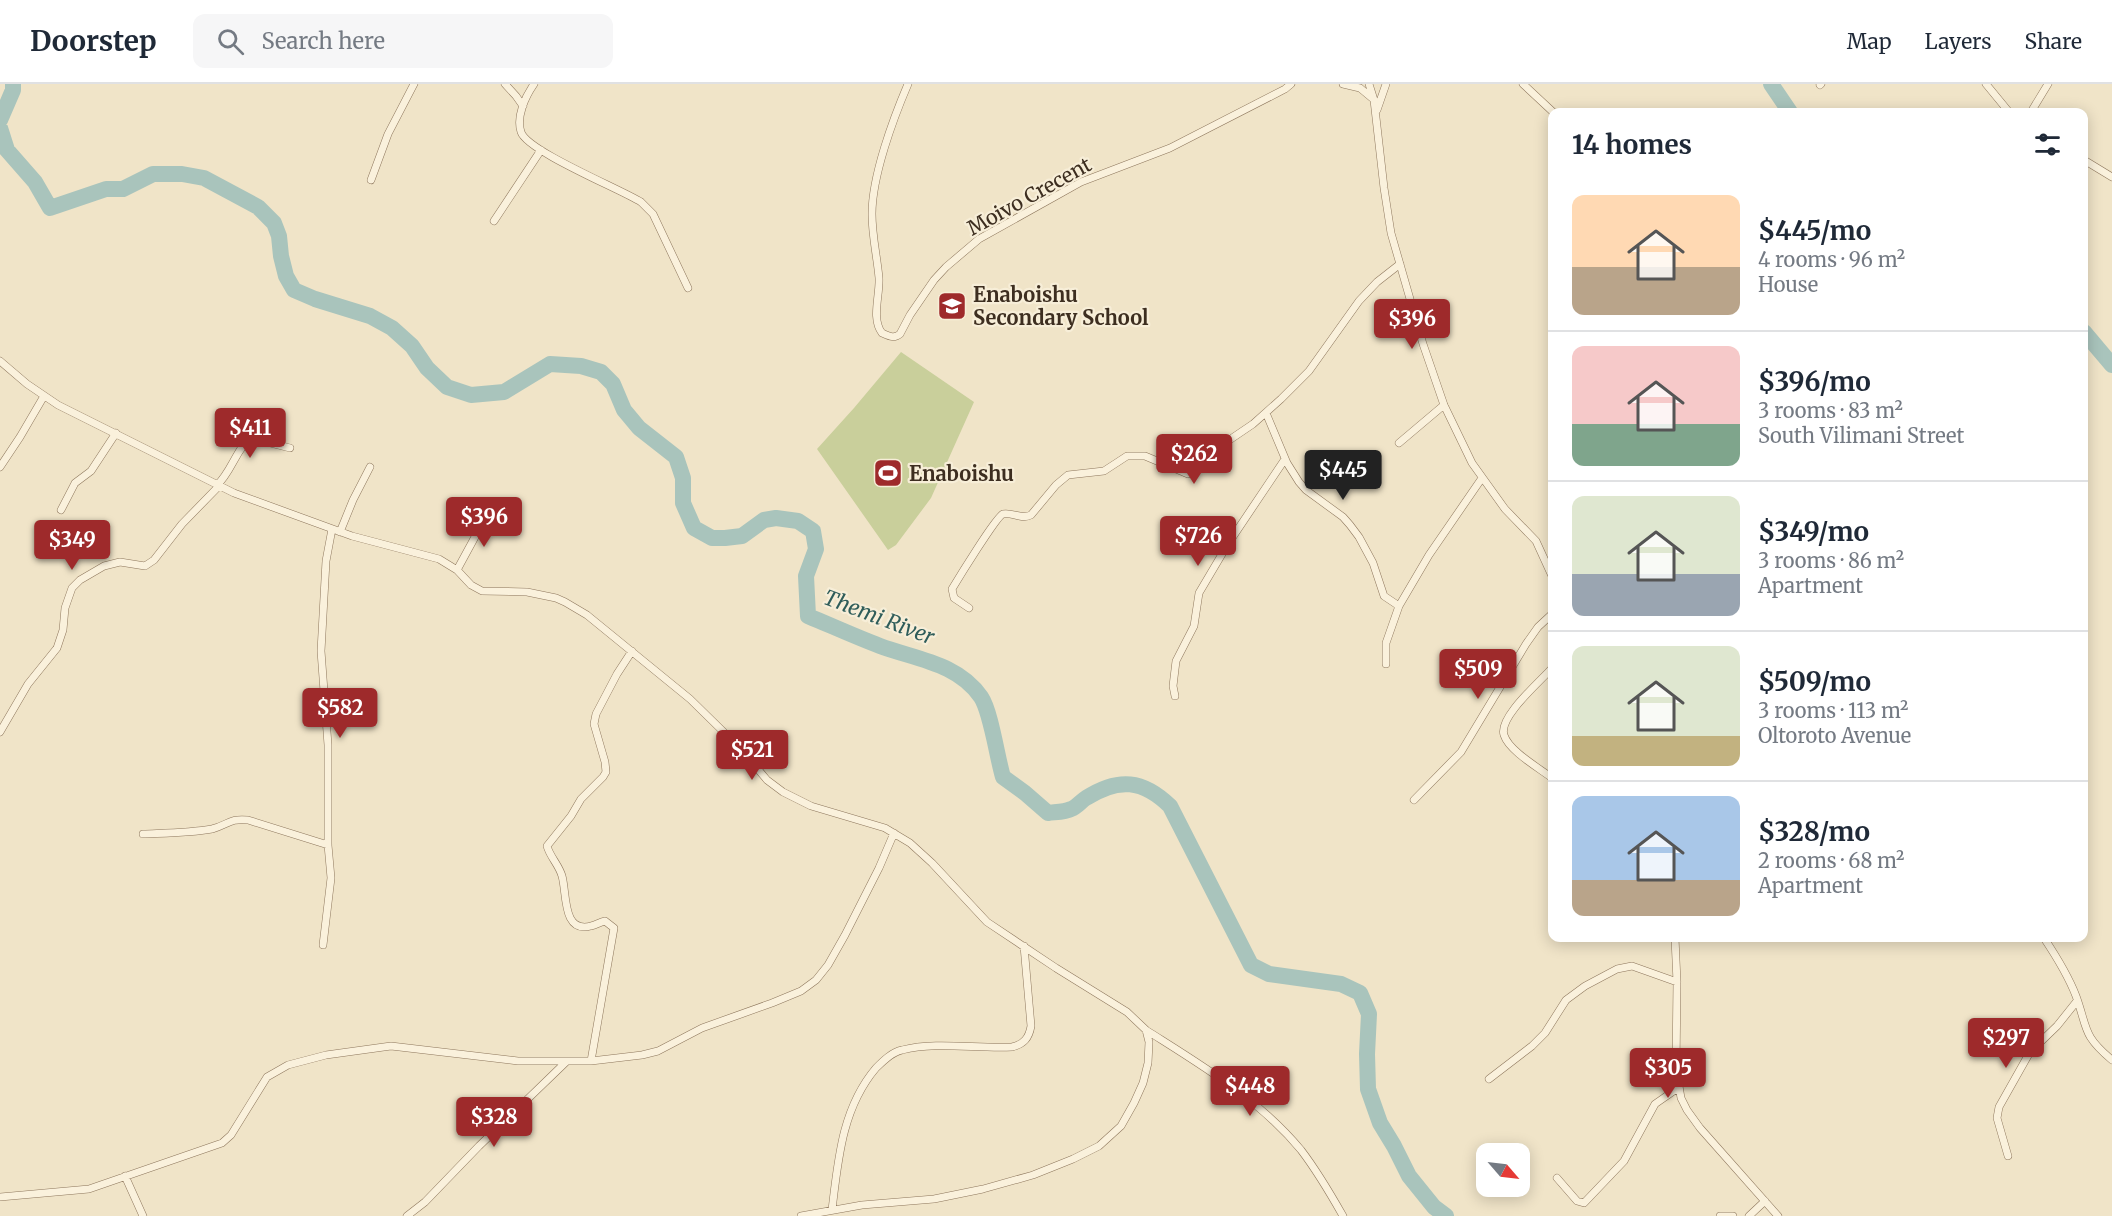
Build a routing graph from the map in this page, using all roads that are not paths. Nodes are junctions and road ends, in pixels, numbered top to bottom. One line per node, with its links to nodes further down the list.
1 (414, 84): 21 (street)
2 (505, 84): 13 (street)
3 (534, 84): 13 (street)
4 (908, 84): 5 (street, Moivo Crecent)
5 (1292, 84)
6 (1343, 84): 12 (street)
7 (1369, 84): 12 (street)
8 (1386, 84): 17 (street)
9 (1524, 84): 14 (street)
10 (1986, 84): 15 (street)
11 (2048, 84): 16 (street)
12 (1374, 100): 17 (street)
13 (523, 106): 18 (street)
14 (1549, 108)
15 (2003, 108)
16 (2033, 108)
17 (1376, 114): 23 (street)
18 (541, 150): 22 (street); 24 (street)
19 (2088, 162): 20 (street)
20 (2112, 177)
21 (371, 180)
22 (494, 220)
23 (1400, 264): 27 (street); 28 (street)
24 (688, 288)
25 (0, 361): 26 (street)
26 (44, 396): 29 (street); 33 (street)
27 (1444, 405): 30 (street); 35 (street)
28 (1266, 413): 32 (street); 44 (street)
29 (116, 433): 36 (street); 37 (street)
30 (1399, 443)
31 (290, 448): 36 (street)
32 (1285, 459): 43 (street); 49 (street)
33 (0, 467)
34 (370, 467): 40 (street)
35 (1482, 478): 41 (street); 43 (street)
36 (218, 486): 39 (street); 50 (street)
37 (61, 510)
38 (488, 513): 42 (street)
39 (332, 529): 40 (street); 55 (street)
40 (340, 531): 42 (street)
41 (1548, 567)
42 (457, 570): 46 (street)
43 (1399, 606): 47 (street)
44 (969, 608)
45 (1548, 618): 52 (street)
46 (632, 651): 53 (street); 64 (street)
47 (1386, 664)
48 (1548, 672): 51 (street)
49 (1175, 696)
50 (0, 732)
51 (1548, 775)
52 (1414, 800)
53 (894, 833): 59 (street); 64 (street)
54 (143, 834): 55 (street)
55 (328, 845): 58 (street)
56 (1675, 942): 60 (street)
57 (2047, 942): 61 (street)
58 (323, 945)
59 (1024, 946): 62 (street); 73 (street)
60 (1677, 982): 66 (street); 67 (street)
61 (2077, 1001): 63 (street); 68 (street)
62 (1146, 1030): 73 (street); 77 (street)
63 (2112, 1060)
64 (591, 1061): 65 (street)
65 (566, 1062): 69 (street); 75 (street)
66 (1489, 1079)
67 (1678, 1088): 70 (street); 72 (street)
68 (2008, 1156)
69 (125, 1176): 71 (street); 74 (street)
70 (1557, 1178)
71 (0, 1197)
72 (1765, 1202): 80 (street); 81 (street)
73 (832, 1210): 76 (street)
74 (143, 1216)
75 (407, 1216)
76 (801, 1216)
77 (1343, 1216)
78 (1719, 1216): 79 (street)
79 (1733, 1216)
80 (1749, 1216)
81 (1778, 1216)

